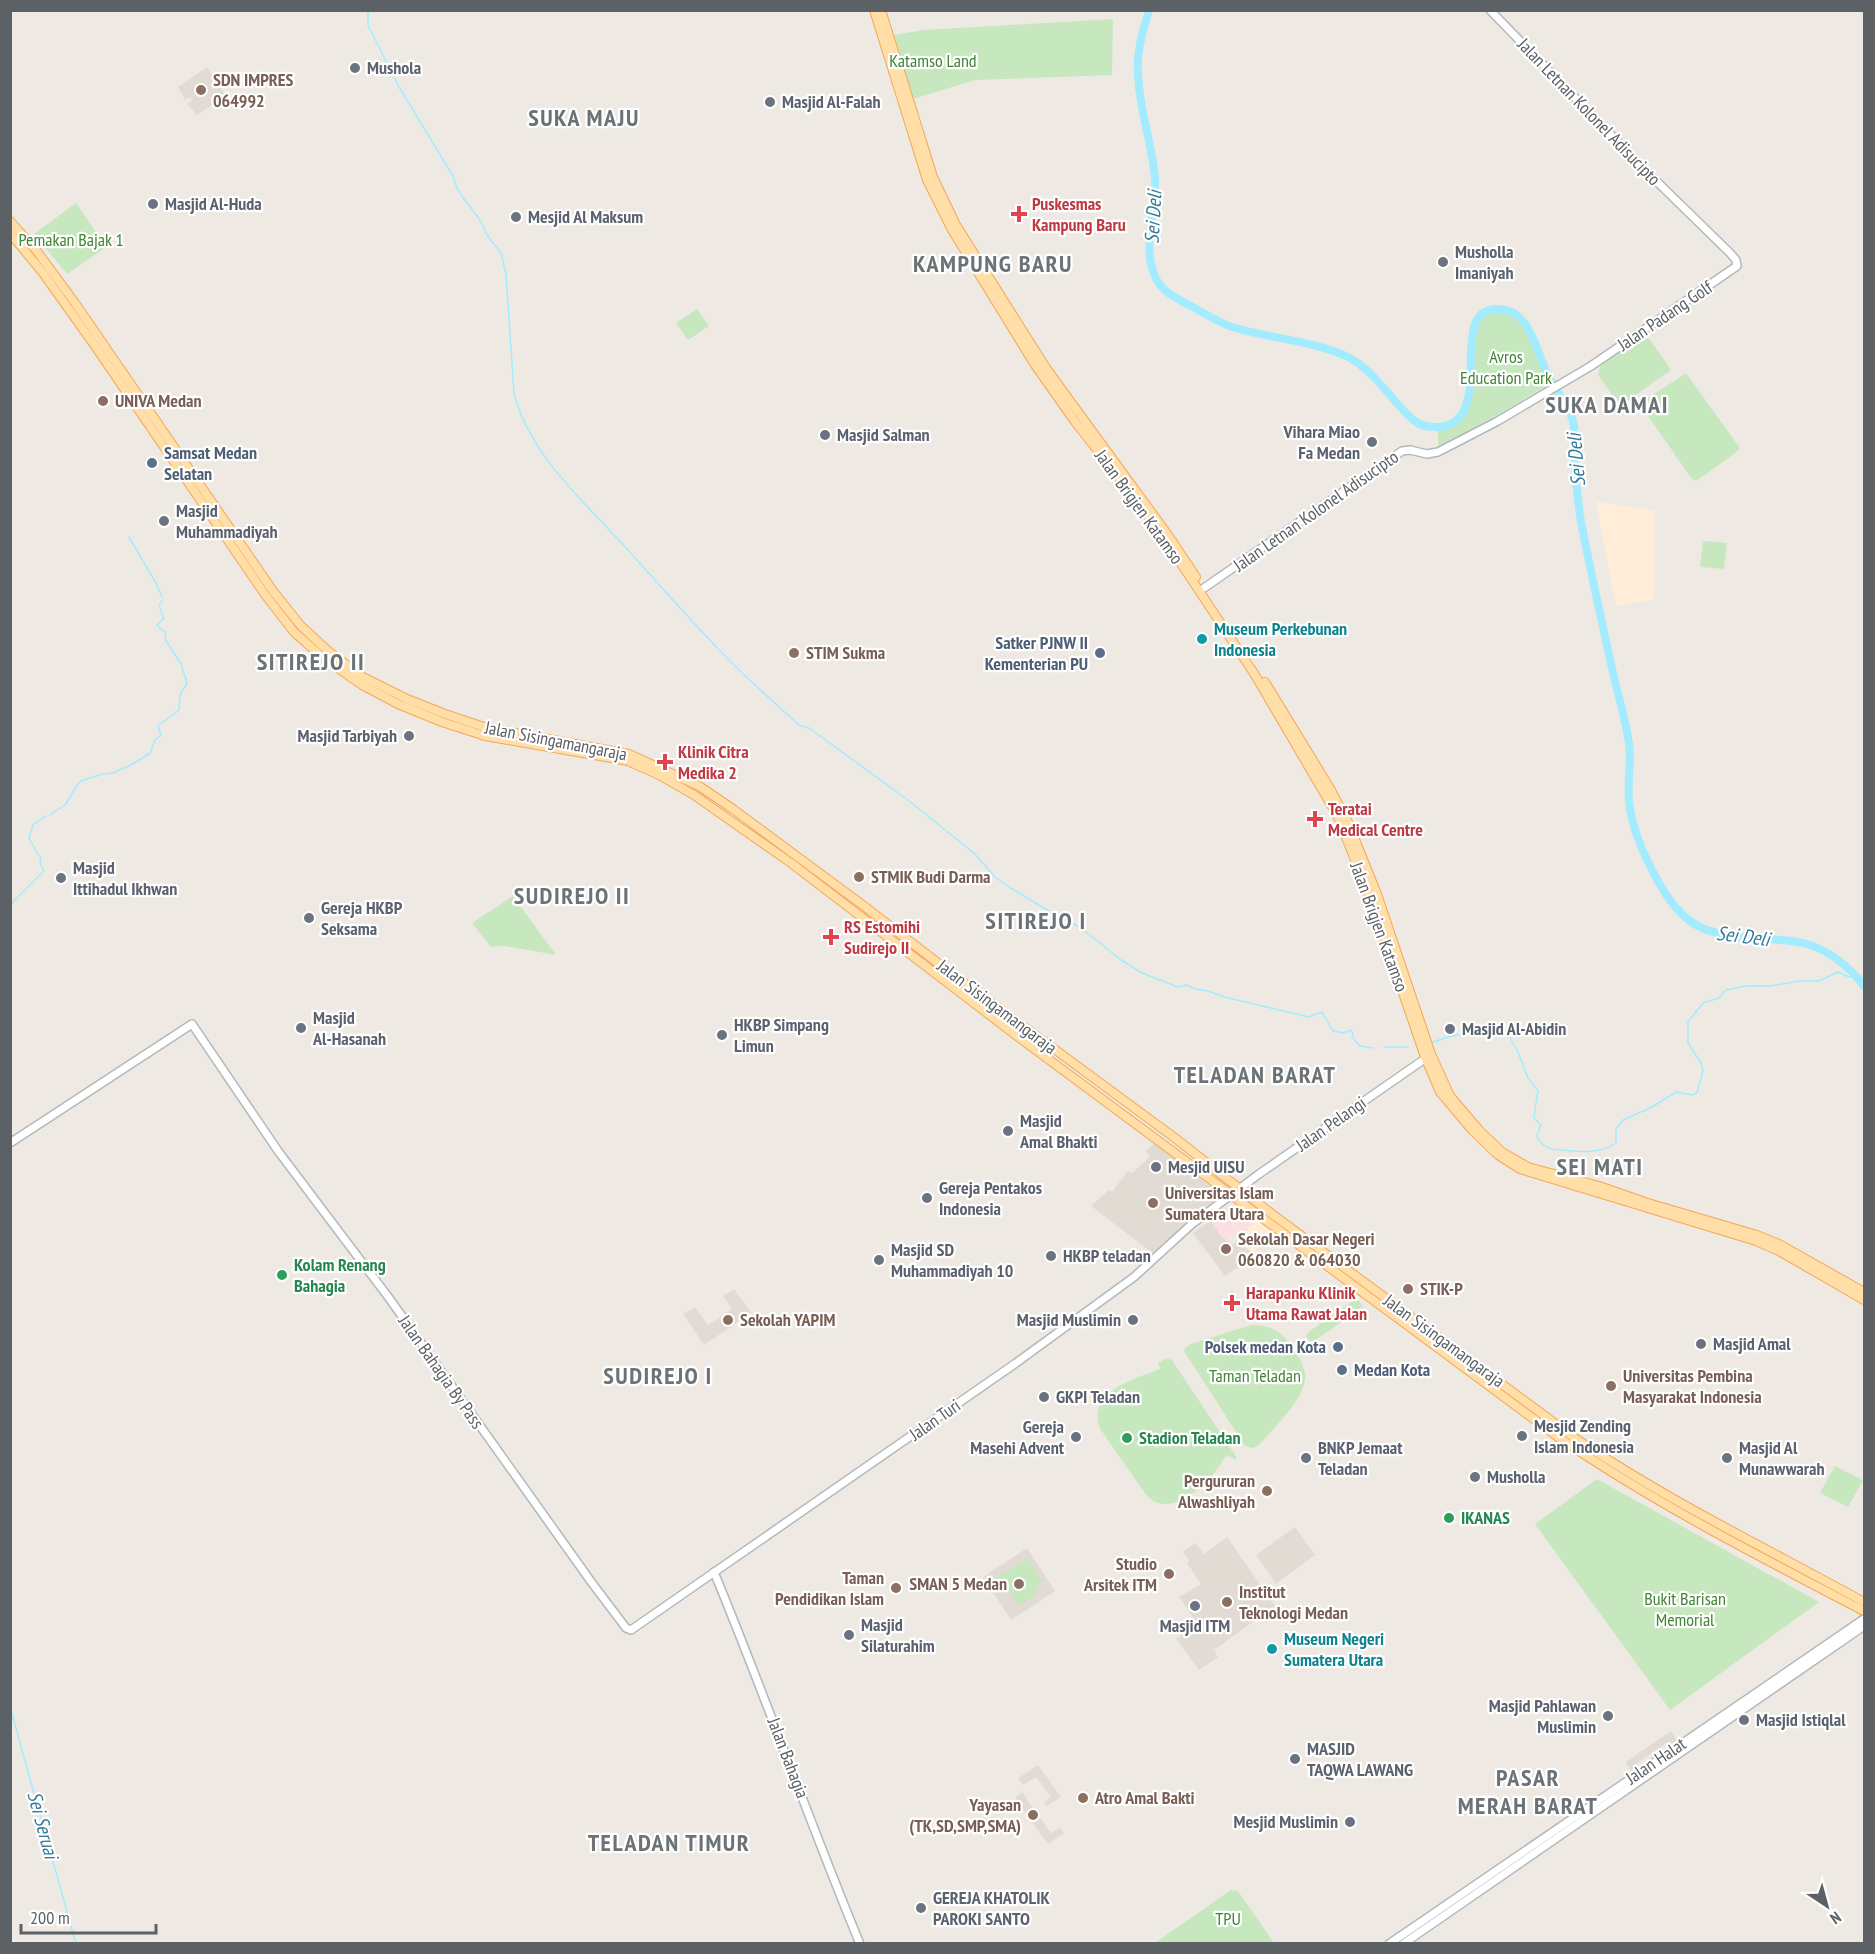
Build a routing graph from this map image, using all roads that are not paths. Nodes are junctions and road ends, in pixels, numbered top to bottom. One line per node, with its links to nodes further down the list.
1 (874, 10): 4 (main road, Jalan Brigjen Katamso)
2 (881, 10): 4 (main road, Jalan Brigjen Katamso)
3 (1490, 10): 7 (main road, Jalan Letnan Kolonel Adisucipto)
4 (917, 137): 8 (main road, Jalan Brigjen Katamso)
5 (10, 221): 11 (main road, Jalan Sisingamangaraja)
6 (10, 233): 11 (main road, Jalan Sisingamangaraja)
7 (1737, 265): 9 (main road, Jalan Padang Golf)
8 (983, 273): 10 (main road, Jalan Brigjen Katamso); 12 (main road, Jalan Brigjen Katamso)
9 (1591, 366): 10 (main road, Jalan Letnan Kolonel Adisucipto)
10 (1204, 588): 12 (main road, Jalan Brigjen Katamso)
11 (325, 654): 15 (main road, Jalan Sisingamangaraja); 16 (main road, Jalan Sisingamangaraja)
12 (1277, 707): 13 (main road, Jalan Brigjen Katamso)
13 (1427, 1052): 15 (main road, Jalan Pelangi); 17 (main road, Jalan Brigjen Katamso)
14 (10, 1143): 27 (main road, Jalan Bahagia By Pass)
15 (1239, 1190): 16 (main road, Jalan Pelangi); 20 (main road, Jalan Sisingamangaraja)
16 (1231, 1196): 20 (main road, Jalan Sisingamangaraja); 22 (main road, Jalan Turi)
17 (1833, 1279): 18 (main road, Jalan Brigjen Katamso); 19 (main road, Jalan Brigjen Katamso)
18 (1864, 1292)
19 (1864, 1300)
20 (1699, 1517): 21 (main road, Jalan Sisingamangaraja)
21 (1775, 1559): 23 (main road, Jalan Sisingamangaraja); 24 (main road, Jalan Sisingamangaraja)
22 (714, 1572): 27 (main road, Jalan Turi); 28 (main road, Jalan Bahagia)
23 (1864, 1602)
24 (1864, 1611)
25 (1864, 1619): 29 (main road, Jalan Halat)
26 (1864, 1626): 30 (main road, Jalan Halat)
27 (628, 1630)
28 (860, 1944)
29 (1389, 1944)
30 (1403, 1944)

